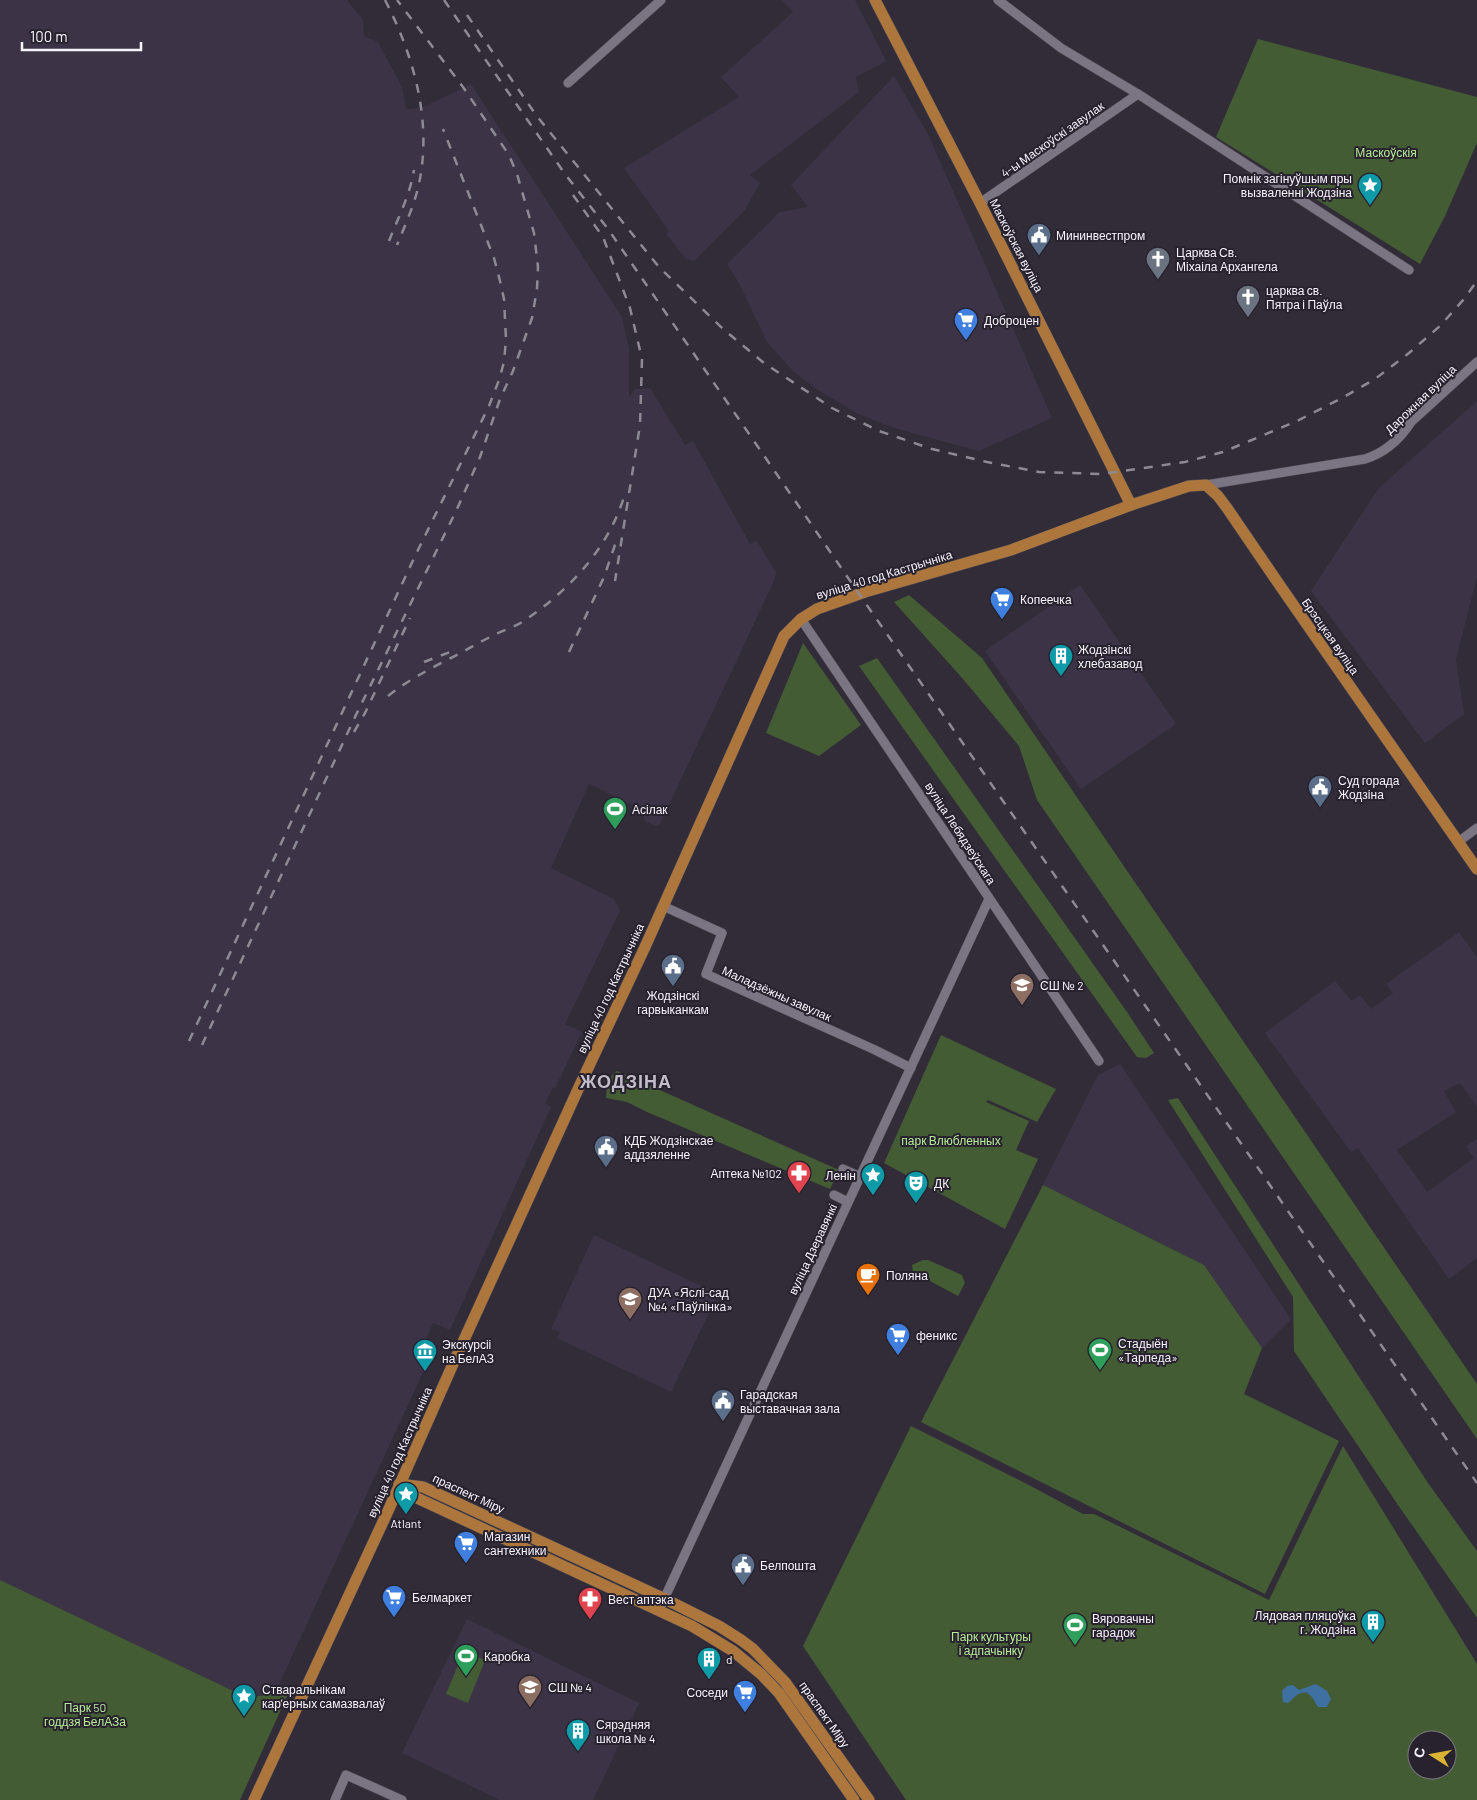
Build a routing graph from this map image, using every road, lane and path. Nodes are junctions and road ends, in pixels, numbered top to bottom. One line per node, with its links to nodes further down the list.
1 (661, 0): 4 (street)
2 (874, 0): 6 (main road, Маскоўская вуліца)
3 (998, 0): 5 (street)
4 (568, 83)
5 (1138, 94): 6 (street, 4-ы Маскоўскі завулак); 7 (street)
6 (980, 203): 10 (main road, Маскоўская вуліца)
7 (1410, 270)
8 (1477, 362): 9 (street, Дарожная вуліца)
9 (1206, 486): 10 (main road); 13 (main road, Брэсцкая вуліца)
10 (1131, 505): 11 (main road, вуліца 40 год Кастрычніка)
11 (801, 619): 15 (street, вуліца Лебядзеўскага); 16 (main road, вуліца 40 год Кастрычніка)
12 (1477, 828): 13 (street)
13 (1458, 842): 14 (main road, Брэсцкая вуліца)
14 (1477, 869)
15 (989, 899): 17 (street, вуліца Лебядзеўскага); 18 (street, вуліца Дзеравянкі)
16 (663, 906): 18 (street, Маладзёжны завулак); 23 (main road, вуліца 40 год Кастрычніка)
17 (1098, 1061)
18 (911, 1068): 20 (street, вуліца Дзеравянкі)
19 (843, 1169): 20 (street)
20 (860, 1176): 22 (street, вуліца Дзеравянкі)
21 (834, 1195): 22 (street)
22 (848, 1202): 26 (street, вуліца Дзеравянкі)
23 (399, 1484): 24 (main road, праспект Міру); 25 (main road, праспект Міру); 28 (main road, вуліца 40 год Кастрычніка)
24 (466, 1507): 25 (main road); 26 (main road, праспект Міру)
25 (460, 1518): 27 (main road, праспект Міру)
26 (665, 1599): 27 (street, вуліца Дзеравянкі); 32 (main road, праспект Міру)
27 (659, 1610): 31 (main road, праспект Міру)
28 (257, 1799)
29 (335, 1800): 30 (street)
30 (402, 1800)
31 (854, 1800)
32 (869, 1800)

